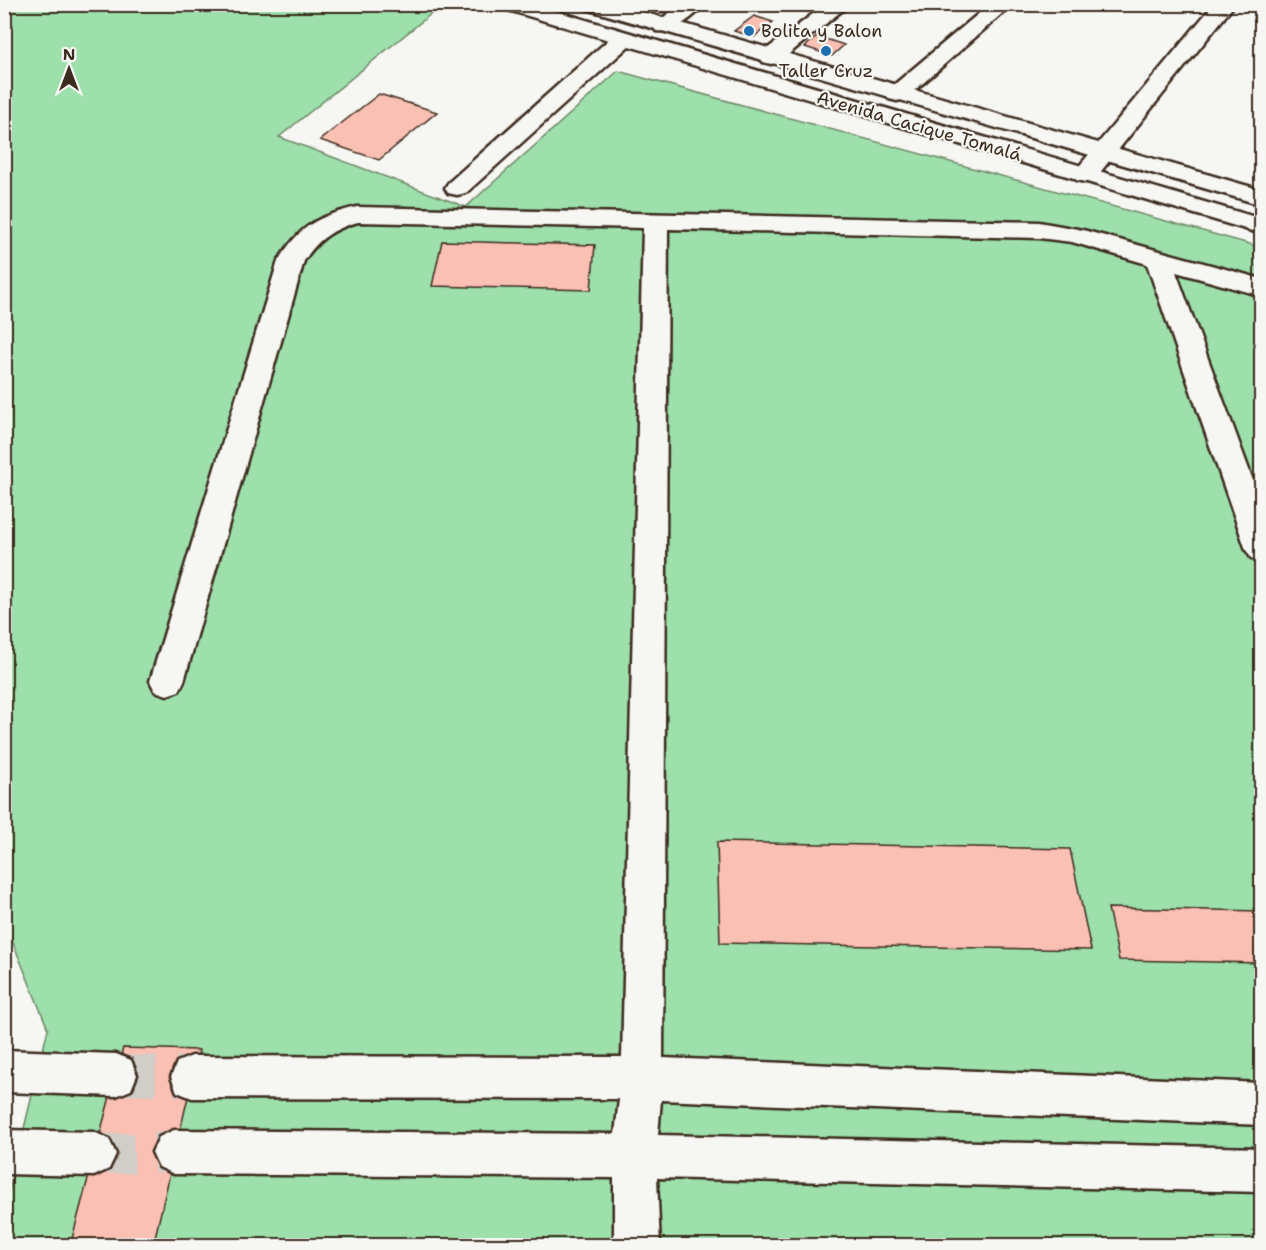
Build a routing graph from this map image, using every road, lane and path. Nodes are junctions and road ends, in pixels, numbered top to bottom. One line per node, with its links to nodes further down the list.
1 (508, 4): 8 (main road, Avenida Cacique Tomalá)
2 (590, 4): 7 (main road, Avenida Cacique Tomalá)
3 (693, 4): 7 (main road)
4 (840, 4): 9 (main road)
5 (1003, 4): 10 (main road)
6 (1225, 4): 11 (main road)
7 (664, 26): 9 (main road, Avenida Cacique Tomalá)
8 (623, 39): 12 (main road, Avenida Cacique Tomalá); 13 (main road)
9 (771, 57): 10 (main road, Avenida Cacique Tomalá)
10 (897, 94): 11 (main road, Avenida Cacique Tomalá)
11 (1103, 152): 12 (main road); 14 (main road, Avenida Cacique Tomalá)
12 (1085, 175): 16 (main road, Avenida Cacique Tomalá)
13 (457, 188)
14 (1262, 198)
15 (656, 220): 17 (main road); 20 (main road); 24 (main road)
16 (1262, 227)
17 (1159, 260): 18 (main road); 19 (main road)
18 (1262, 288)
19 (1262, 550)
20 (167, 681)
21 (4, 1071): 22 (main road)
22 (116, 1075)
23 (192, 1077): 24 (main road)
24 (642, 1078): 25 (main road); 29 (main road)
25 (1262, 1104)
26 (4, 1152): 28 (main road)
27 (174, 1152): 29 (main road)
28 (94, 1154)
29 (635, 1156): 30 (main road); 31 (main road)
30 (1262, 1170)
31 (637, 1245)

